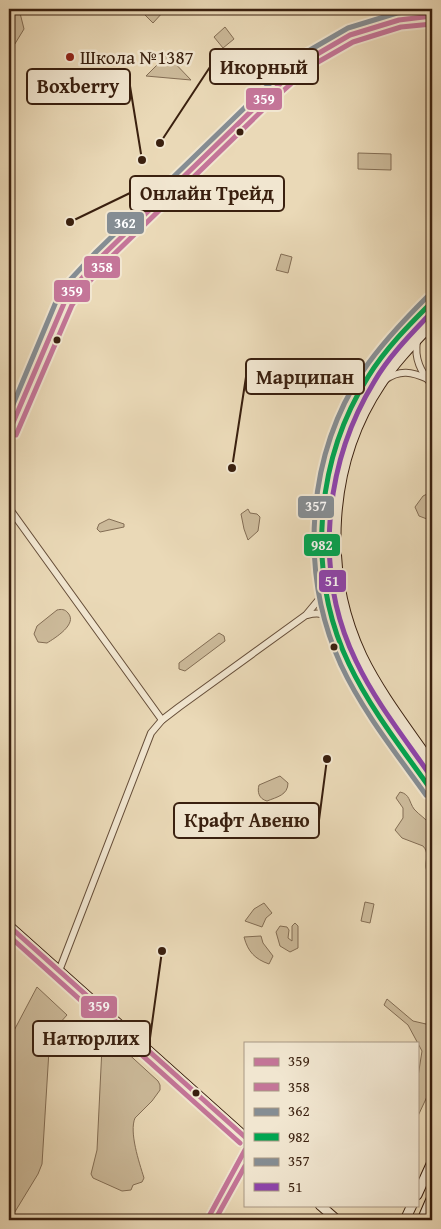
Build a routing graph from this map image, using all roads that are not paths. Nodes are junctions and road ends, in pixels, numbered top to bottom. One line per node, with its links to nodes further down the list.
1 (432, 16): 7 (main road)
2 (432, 302): 9 (main road)
3 (432, 324): 4 (main road)
4 (417, 340): 5 (street); 6 (main road)
5 (430, 382): 6 (street)
6 (380, 384): 12 (main road)
7 (9, 432)
8 (9, 508): 14 (street)
9 (325, 585): 10 (street); 11 (main road)
10 (306, 615): 11 (street); 14 (street)
11 (334, 624): 13 (main road)
12 (372, 675): 13 (street); 15 (main road)
13 (359, 682): 16 (main road)
14 (162, 720): 18 (street)
15 (432, 764)
16 (432, 791)
17 (9, 926): 18 (main road)
18 (60, 971): 19 (main road)
19 (244, 1136)
20 (244, 1152): 26 (street)
21 (432, 1162): 22 (main road)
22 (418, 1193)
23 (432, 1197): 29 (main road)
24 (321, 1206): 27 (main road)
25 (412, 1206): 28 (main road)
26 (207, 1220)
27 (337, 1220)
28 (405, 1220)
29 (422, 1220)

